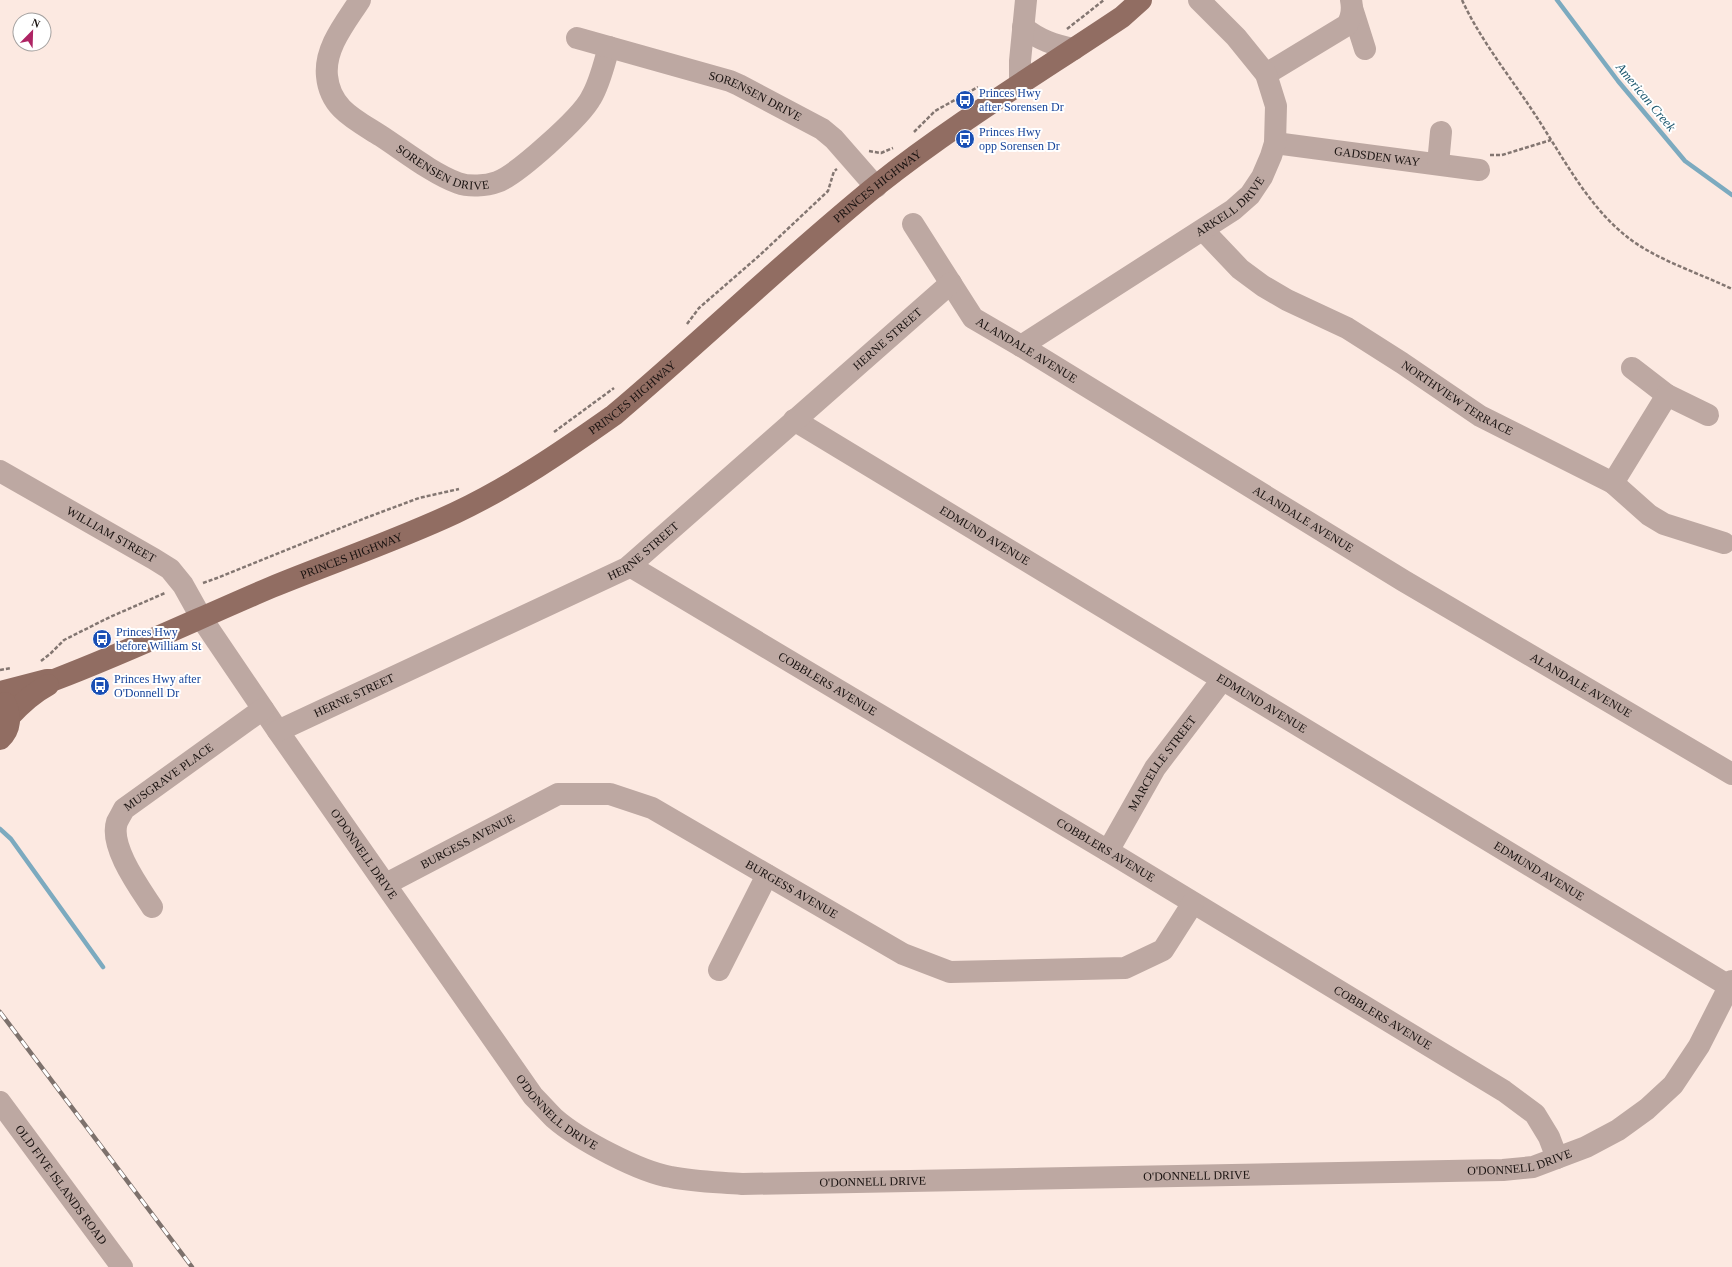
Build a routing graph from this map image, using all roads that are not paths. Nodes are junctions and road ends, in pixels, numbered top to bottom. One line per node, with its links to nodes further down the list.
1 (360, 0): 8 (street, SORENSEN DRIVE)
2 (1026, 0): 6 (street)
3 (1141, 0): 9 (main road, PRINCES HIGHWAY)
4 (1200, 0): 11 (street, ARKELL DRIVE)
5 (1352, 4): 10 (street); 11 (street)
6 (1023, 27): 9 (street); 12 (street)
7 (577, 38): 8 (street, SORENSEN DRIVE)
8 (609, 47): 17 (street, SORENSEN DRIVE)
9 (1074, 49): 12 (main road, PRINCES HIGHWAY)
10 (1365, 49)
11 (1266, 74): 14 (street, ARKELL DRIVE)
12 (1020, 84): 17 (main road, PRINCES HIGHWAY)
13 (1441, 132): 15 (street)
14 (1275, 143): 15 (street, GADSDEN WAY); 19 (street, ARKELL DRIVE)
15 (1438, 164): 16 (street, GADSDEN WAY)
16 (1479, 170)
17 (876, 187): 30 (main road, PRINCES HIGHWAY)
18 (913, 224): 20 (street, ALANDALE AVENUE)
19 (1203, 230): 21 (street, ARKELL DRIVE); 27 (street, NORTHVIEW TERRACE)
20 (951, 283): 21 (street, ALANDALE AVENUE); 25 (street, HERNE STREET)
21 (1021, 346): 39 (street, ALANDALE AVENUE)
22 (1632, 368): 23 (street)
23 (1667, 395): 24 (street); 27 (street)
24 (1708, 415)
25 (794, 420): 29 (street, HERNE STREET); 32 (street, EDMUND AVENUE)
26 (0, 472): 30 (street, WILLIAM STREET)
27 (1613, 483): 28 (street, NORTHVIEW TERRACE)
28 (1724, 543)
29 (630, 566): 37 (street, HERNE STREET); 40 (street, COBBLERS AVENUE)
30 (202, 619): 31 (main road, PRINCES HIGHWAY); 35 (street, O'DONNELL DRIVE)
31 (54, 680): 33 (main road, PRINCES HIGHWAY); 36 (main road, PRINCES HIGHWAY)
32 (1222, 680): 40 (street, MARCELLE STREET); 46 (street, EDMUND AVENUE)
33 (0, 692)
34 (0, 697): 36 (main road)
35 (263, 709): 37 (street, O'DONNELL DRIVE); 44 (street, MUSGRAVE PLACE)
36 (9, 717): 38 (main road)
37 (278, 731): 42 (street, O'DONNELL DRIVE)
38 (0, 738)
39 (1732, 774)
40 (1108, 851): 43 (street, COBBLERS AVENUE)
41 (767, 875): 42 (street, BURGESS AVENUE); 43 (street, BURGESS AVENUE); 45 (street)
42 (386, 884): 48 (street, O'DONNELL DRIVE)
43 (1193, 903): 48 (street, COBBLERS AVENUE)
44 (152, 907)
45 (719, 970)
46 (1731, 984): 48 (street, O'DONNELL DRIVE)
47 (0, 1102): 49 (street, OLD FIVE ISLANDS ROAD)
48 (1558, 1158)
49 (122, 1267)

